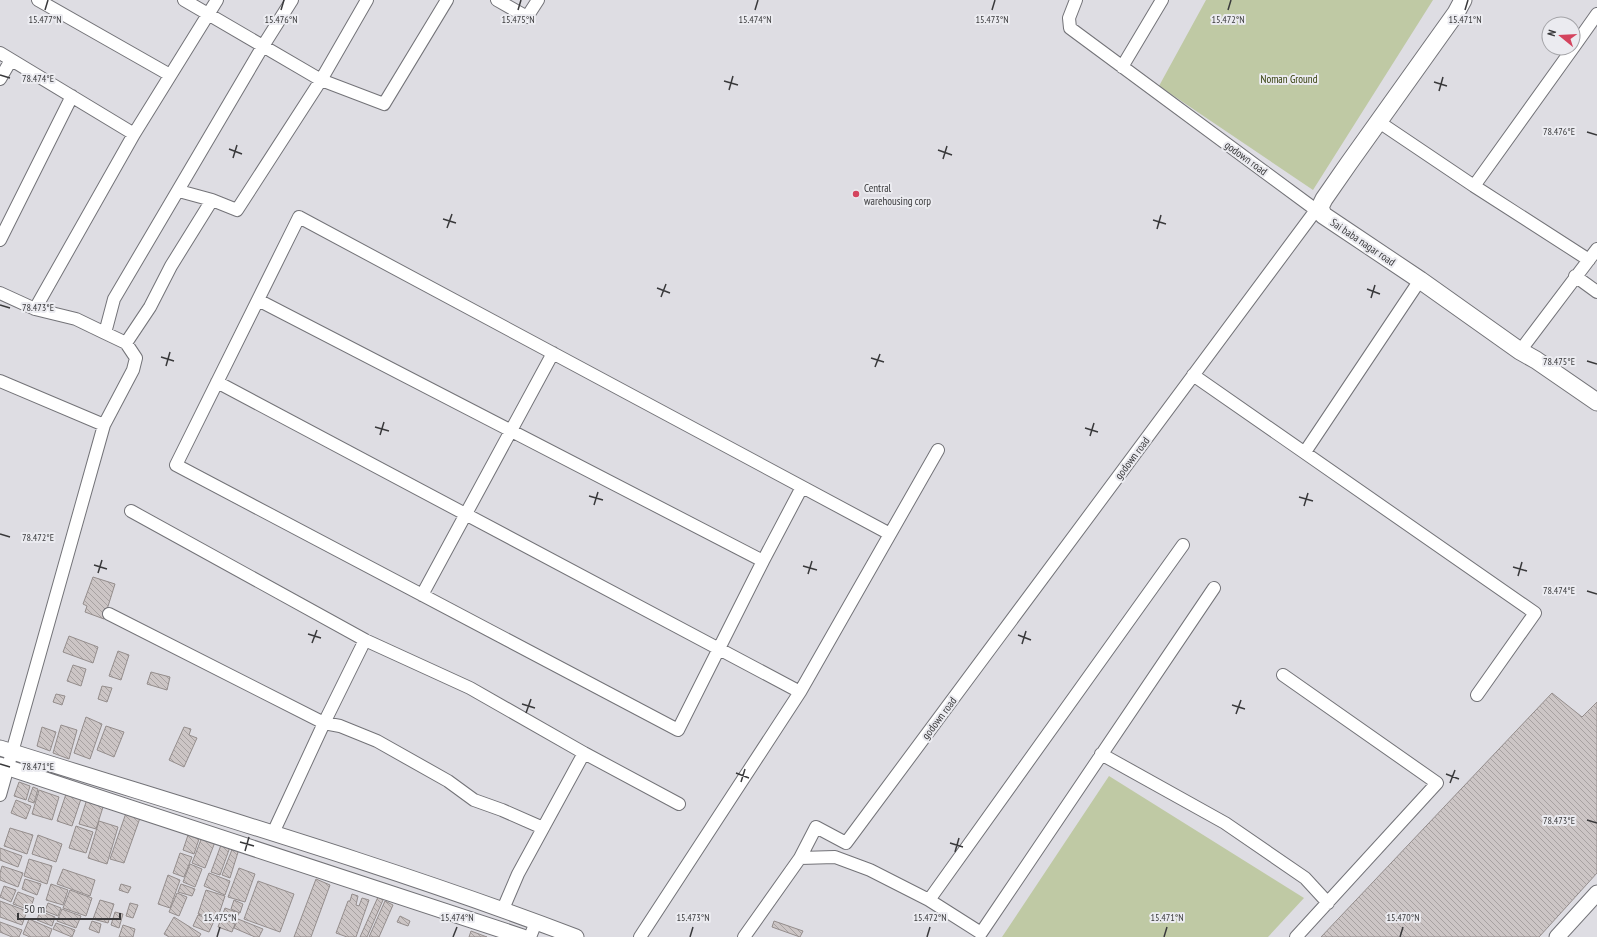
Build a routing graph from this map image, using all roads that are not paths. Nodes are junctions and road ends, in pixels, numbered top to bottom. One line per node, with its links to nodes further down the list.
1 (38, 0): 20 (street)
2 (184, 0): 12 (street)
3 (217, 0): 12 (street)
4 (292, 0): 15 (street)
5 (367, 0): 22 (street)
6 (447, 0): 22 (street)
7 (497, 0): 8 (street)
8 (538, 0)
9 (1076, 0): 19 (street, godown road)
10 (1162, 0): 19 (street)
11 (1463, 0): 24 (main road)
12 (208, 14): 15 (street); 20 (street)
13 (1597, 14): 14 (street)
14 (1581, 37)
15 (263, 46): 22 (street); 27 (street)
16 (0, 53): 18 (street)
17 (1567, 56): 26 (street)
18 (10, 60): 21 (street); 23 (street)
19 (1122, 67): 29 (street, godown road)
20 (170, 75): 25 (street)
21 (0, 78)
22 (321, 80): 28 (street)
23 (72, 96): 25 (street); 30 (street)
24 (1379, 122): 26 (street); 29 (main road)
25 (134, 134): 38 (street)
26 (1474, 186): 32 (street)
27 (179, 191): 28 (street); 39 (street)
28 (212, 200): 40 (street)
29 (1318, 208): 34 (main road, Sai baba nagar road); 43 (street, godown road)
30 (0, 240)
31 (1597, 249): 32 (street)
32 (1589, 260): 33 (street)
33 (1575, 276): 35 (street); 41 (street)
34 (1420, 280): 41 (main road, Sai baba nagar road); 50 (street)
35 (1597, 292)
36 (0, 293): 38 (street)
37 (258, 300): 42 (street); 45 (street); 48 (street)
38 (35, 309): 39 (street)
39 (105, 333): 40 (street)
40 (126, 343): 47 (street)
41 (1520, 351): 46 (main road, Sai baba nagar road)
42 (553, 353): 48 (street); 51 (street)
43 (1193, 375): 50 (street); 74 (street, godown road)
44 (0, 381): 47 (street)
45 (217, 382): 53 (street); 58 (street)
46 (1597, 402)
47 (104, 425): 66 (street)
48 (511, 431): 53 (street); 56 (street)
49 (938, 450): 54 (street)
50 (1306, 452): 64 (street)
51 (802, 487): 54 (street); 56 (street)
52 (131, 511): 60 (street)
53 (466, 514): 58 (street); 61 (street)
54 (890, 534): 63 (street)
55 (1183, 545): 76 (street)
56 (763, 561): 61 (street)
57 (1214, 588): 68 (street)
58 (422, 595): 61 (street)
59 (109, 614): 65 (street)
60 (365, 640): 65 (street); 67 (street)
61 (719, 649): 63 (street)
62 (1284, 675): 77 (street)
63 (800, 692): 83 (street)
64 (1477, 695)
65 (324, 723): 72 (street); 73 (street)
66 (6, 750): 69 (street); 73 (street)
67 (584, 754): 71 (street); 72 (street)
68 (1101, 754): 76 (street); 77 (street)
69 (4, 766): 70 (street); 80 (street)
70 (0, 795)
71 (679, 804)
72 (543, 828): 78 (street)
73 (273, 833): 78 (street)
74 (800, 858): 76 (street); 84 (street, godown road)
75 (1597, 893): 86 (street)
76 (928, 900)
77 (1328, 903): 85 (street)
78 (503, 909): 79 (street)
79 (536, 922): 81 (street); 82 (street)
80 (523, 937)
81 (530, 937)
82 (576, 937)
83 (640, 937)
84 (744, 937)
85 (1296, 937)
86 (1557, 937)

